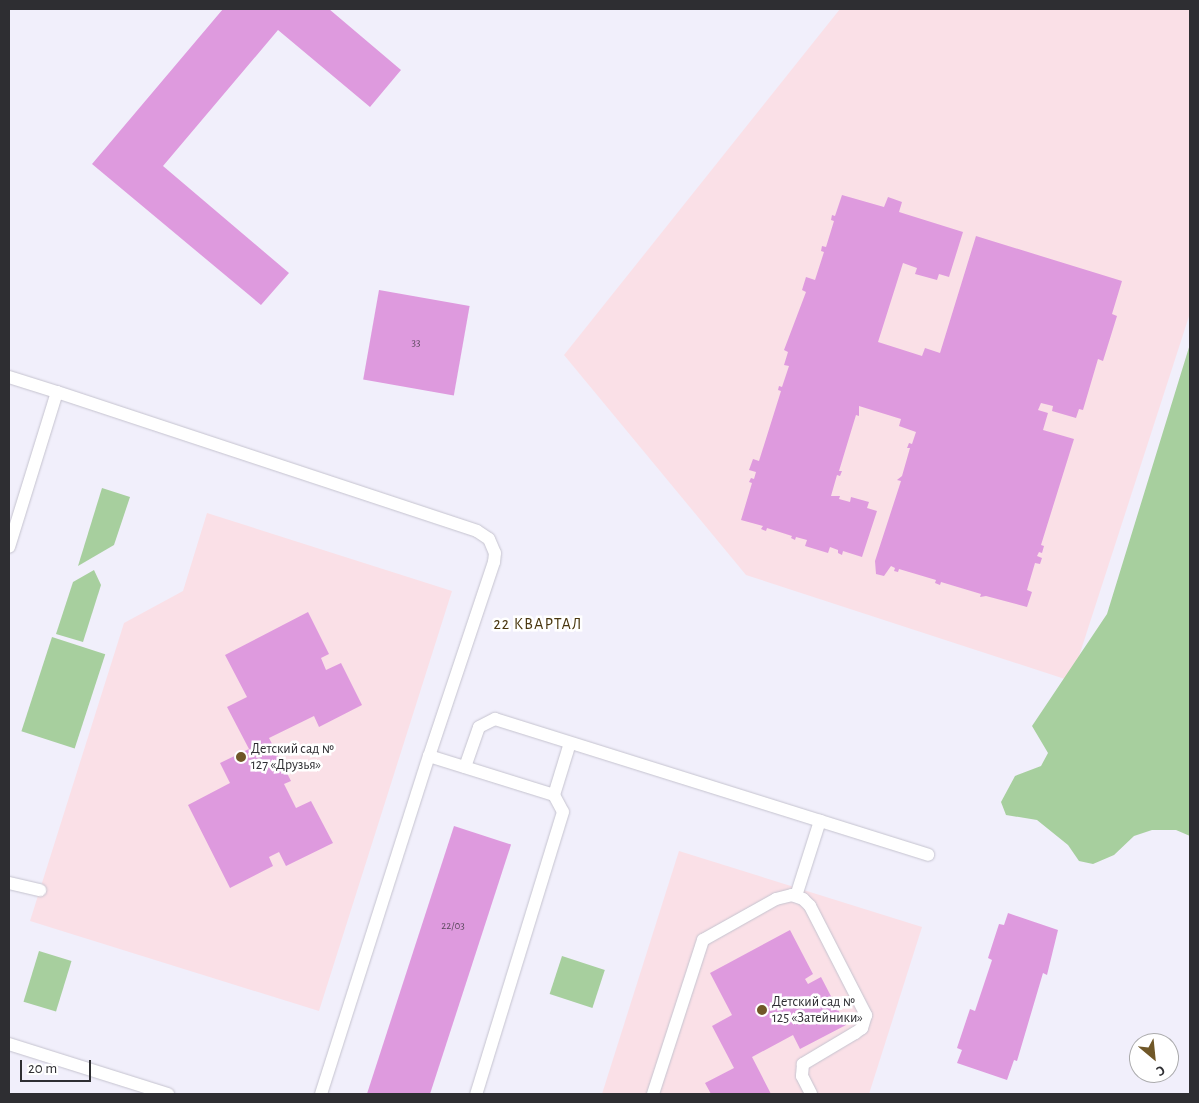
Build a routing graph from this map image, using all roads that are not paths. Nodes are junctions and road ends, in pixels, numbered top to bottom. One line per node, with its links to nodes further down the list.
1 (9, 377): 2 (lane)
2 (58, 392): 3 (lane); 5 (lane)
3 (9, 547)
4 (570, 743): 6 (lane); 7 (lane); 8 (lane)
5 (429, 756): 6 (lane); 15 (lane)
6 (465, 767): 7 (lane)
7 (554, 795): 16 (lane)
8 (820, 821): 9 (lane); 12 (lane)
9 (928, 855)
10 (9, 883): 11 (lane)
11 (40, 890)
12 (796, 896): 17 (lane); 18 (lane)
13 (9, 1044): 14 (lane)
14 (168, 1094)
15 (321, 1094)
16 (476, 1094)
17 (653, 1094)
18 (811, 1094)

